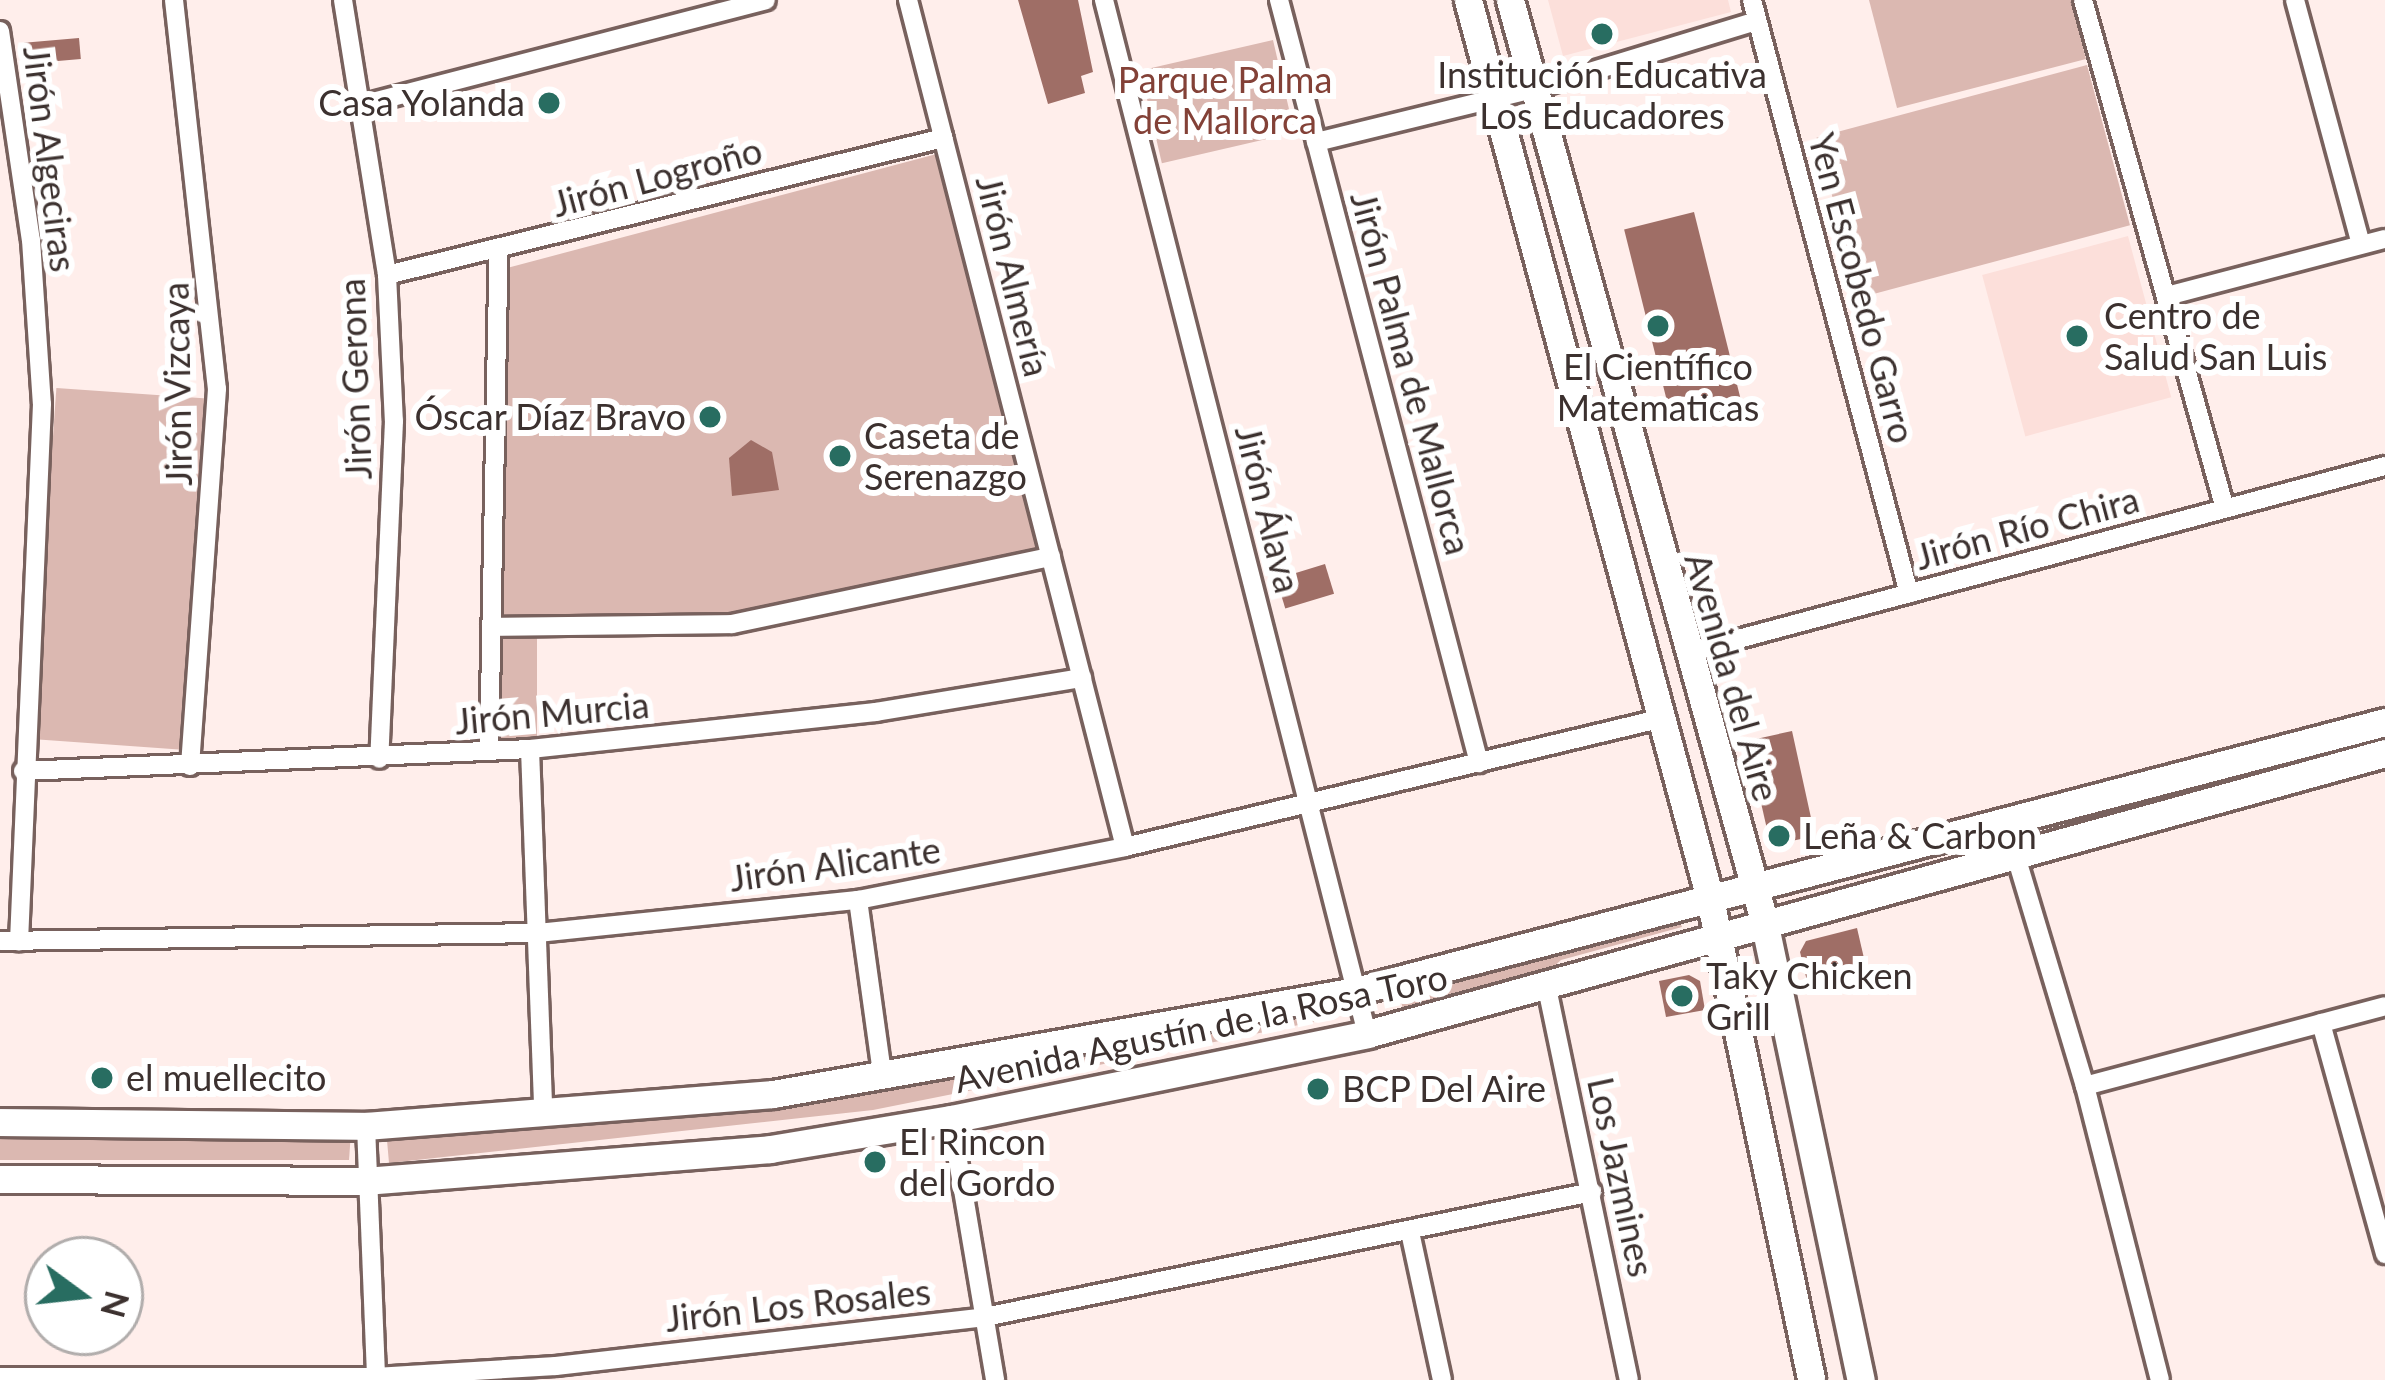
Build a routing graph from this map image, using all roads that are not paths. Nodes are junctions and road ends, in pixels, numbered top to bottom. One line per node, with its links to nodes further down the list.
1 (174, 0): 38 (street, Jirón Vizcaya)
2 (343, 0): 16 (street, Jirón Gerona)
3 (766, 0): 16 (street)
4 (908, 0): 17 (street, Jirón Almería)
5 (1104, 0): 40 (street, Jirón Álava)
6 (1279, 0): 18 (street, Jirón Palma de Mallorca)
7 (1468, 0): 15 (street)
8 (1510, 0): 14 (street, Avenida del Aire)
9 (1752, 0): 12 (street, Yen Escobedo Garro)
10 (2083, 0): 23 (street)
11 (2295, 0): 20 (street)
12 (1757, 21): 14 (street); 27 (street, Yen Escobedo Garro)
13 (0, 31): 39 (street, Jirón Algeciras)
14 (1534, 89): 15 (street); 29 (street, Avenida del Aire)
15 (1494, 100): 18 (street); 31 (street)
16 (365, 104): 22 (street, Jirón Gerona)
17 (943, 138): 21 (street, Jirón Logroño); 26 (street, Jirón Almería)
18 (1316, 142): 37 (street, Jirón Palma de Mallorca)
19 (2385, 239): 20 (street)
20 (2361, 244): 23 (street)
21 (499, 252): 22 (street, Jirón Logroño); 28 (street)
22 (387, 275): 36 (street, Jirón Gerona)
23 (2167, 296): 25 (street)
24 (2385, 466): 25 (street, Jirón Río Chira)
25 (2225, 509): 27 (street, Jirón Río Chira)
26 (1051, 556): 28 (street); 30 (street, Jirón Almería)
27 (1909, 594): 29 (street, Jirón Río Chira)
28 (491, 627): 34 (street)
29 (1686, 653): 44 (street, Avenida del Aire)
30 (1082, 678): 33 (street, Jirón Murcia); 42 (street, Jirón Almería)
31 (1663, 718): 37 (street, Jirón Alicante); 43 (street)
32 (2385, 722): 41 (street, Avenida Agustín de la Rosa Toro)
33 (530, 749): 34 (street, Jirón Murcia); 47 (street)
34 (489, 751): 36 (street, Jirón Murcia)
35 (2385, 753): 41 (street, Avenida Agustín de la Rosa Toro)
36 (379, 759): 38 (street, Jirón Murcia)
37 (1479, 763): 40 (street, Jirón Alicante)
38 (190, 766): 39 (street, Jirón Murcia)
39 (23, 771): 49 (street, Jirón Algeciras)
40 (1305, 802): 42 (street, Jirón Alicante); 51 (street, Jirón Álava)
41 (2011, 837): 44 (street, Avenida Agustín de la Rosa Toro); 46 (street, Avenida Agustín de la Rosa Toro); 56 (street)
42 (1125, 847): 45 (street, Jirón Alicante)
43 (1707, 885): 44 (street, Avenida Agustín de la Rosa Toro); 48 (street); 51 (street, Avenida Agustín de la Rosa Toro)
44 (1754, 885): 46 (street, Avenida del Aire)
45 (857, 900): 47 (street, Jirón Alicante); 55 (street)
46 (1764, 920): 48 (street, Avenida Agustín de la Rosa Toro); 75 (street, Avenida del Aire)
47 (537, 933): 49 (street, Jirón Alicante); 57 (street)
48 (1718, 935): 50 (street, Avenida Agustín de la Rosa Toro); 74 (street)
49 (9, 942)
50 (1547, 988): 54 (street, Avenida Agustín de la Rosa Toro); 63 (street, Los Jazmines)
51 (1356, 991): 54 (street, Jirón Álava); 55 (street, Avenida Agustín de la Rosa Toro)
52 (2385, 1006): 53 (street)
53 (2321, 1023): 56 (street); 65 (street)
54 (1367, 1034): 58 (street, Avenida Agustín de la Rosa Toro)
55 (881, 1074): 57 (street, Avenida Agustín de la Rosa Toro)
56 (2085, 1086): 76 (street)
57 (543, 1110): 60 (street, Avenida Agustín de la Rosa Toro)
58 (951, 1119): 62 (street, Avenida Agustín de la Rosa Toro); 66 (street)
59 (0, 1122): 60 (street, Avenida Agustín de la Rosa Toro)
60 (366, 1126): 62 (street)
61 (0, 1179): 62 (street, Avenida Agustín de la Rosa Toro)
62 (365, 1181): 70 (street)
63 (1592, 1192): 64 (street, Jirón Los Rosales); 73 (street, Los Jazmines)
64 (1410, 1232): 66 (street, Jirón Los Rosales); 72 (street)
65 (2385, 1254)
66 (985, 1317): 67 (street, Jirón Los Rosales); 71 (street)
67 (557, 1373): 70 (street, Jirón Los Rosales)
68 (0, 1377): 69 (street, Jirón Los Rosales)
69 (130, 1377): 70 (street, Jirón Los Rosales)
70 (375, 1378)
71 (995, 1380)
72 (1442, 1380)
73 (1629, 1380)
74 (1810, 1380)
75 (1861, 1380)
76 (2160, 1380)

